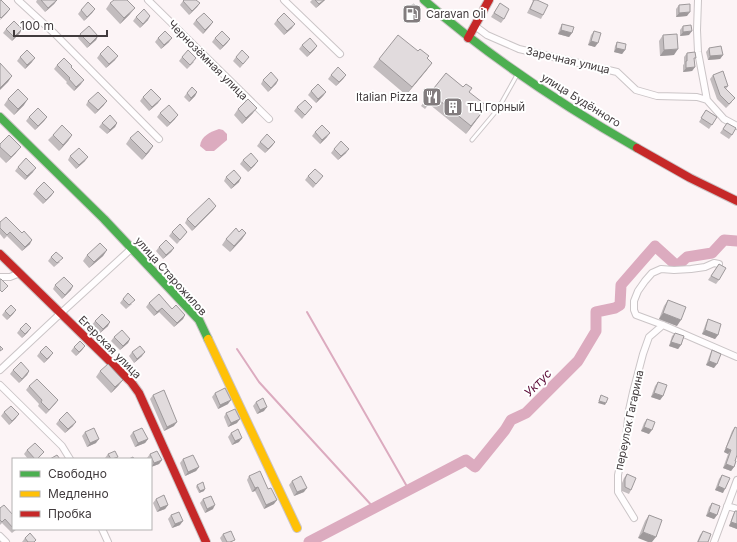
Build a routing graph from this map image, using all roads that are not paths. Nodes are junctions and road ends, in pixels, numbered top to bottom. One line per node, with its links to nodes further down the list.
1 (18, 0): 15 (street)
2 (148, 0): 13 (street, Чернозёмная улица)
3 (284, 0): 9 (street)
4 (424, 0): 8 (street, улица Будённого)
5 (489, 0): 7 (street)
6 (698, 0): 11 (street)
7 (475, 26): 8 (street); 11 (street, Заречная улица)
8 (468, 38): 10 (street, улица Будённого)
9 (340, 54)
10 (518, 74): 16 (lane); 17 (street, улица Будённого)
11 (708, 100): 14 (street)
12 (0, 117): 18 (street, улица Старожилов)
13 (268, 119)
14 (737, 126)
15 (158, 139)
16 (472, 140)
17 (737, 201)
18 (131, 248): 23 (street); 33 (street, улица Старожилов)
19 (0, 254): 21 (street, Егерская улица)
20 (719, 264): 24 (street)
21 (20, 273): 22 (street); 23 (street, Егерская улица)
22 (0, 277)
23 (61, 313): 26 (street); 38 (street, Егерская улица)
24 (663, 325): 25 (street); 32 (street, переулок Гагарина)
25 (737, 356)
26 (0, 370)
27 (0, 385): 28 (street)
28 (69, 458)
29 (737, 480): 30 (street)
30 (727, 506): 31 (street); 39 (street)
31 (737, 509)
32 (634, 518)
33 (297, 528)
34 (102, 530): 37 (street)
35 (0, 536): 36 (street)
36 (6, 542)
37 (108, 542)
38 (206, 542)
39 (714, 542)

